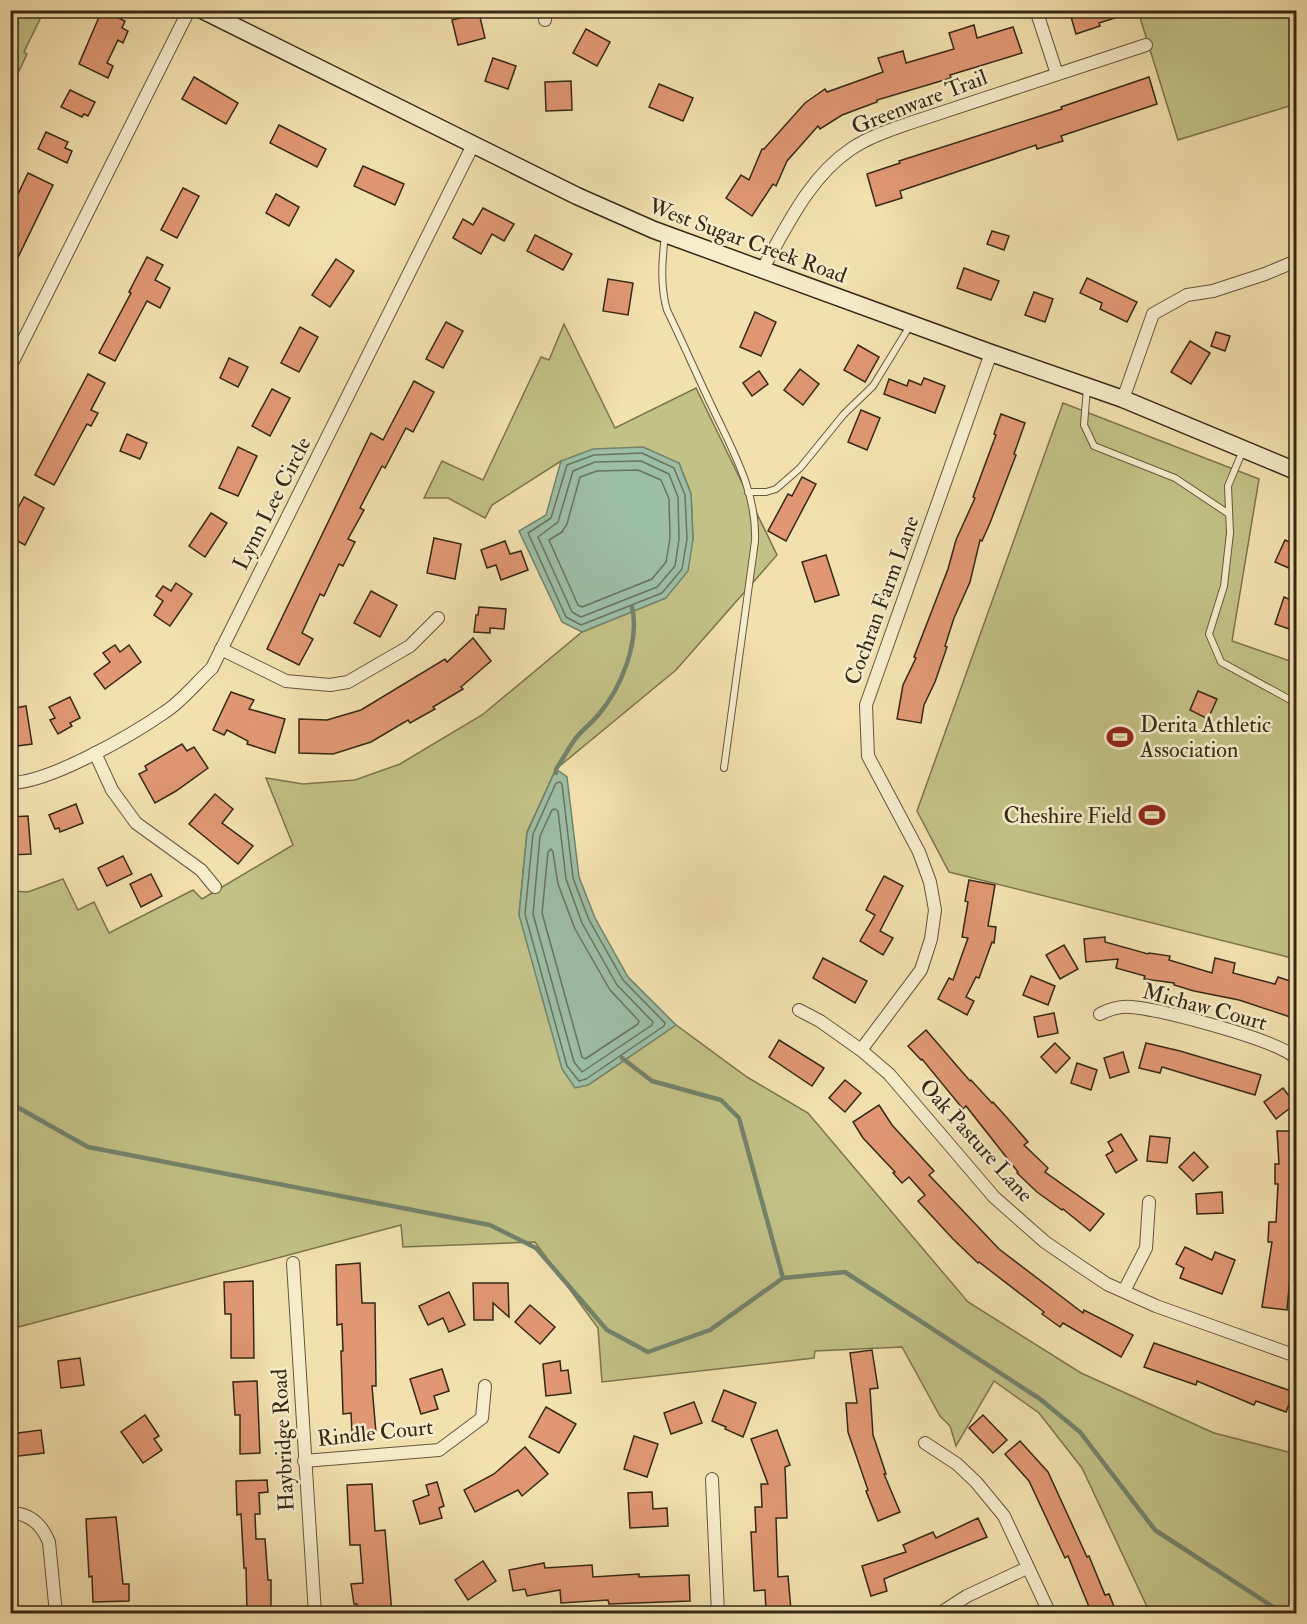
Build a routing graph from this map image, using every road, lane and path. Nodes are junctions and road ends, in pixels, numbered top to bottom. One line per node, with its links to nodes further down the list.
1 (189, 10): 12 (street)
2 (202, 10): 6 (main road, West Sugar Creek Road)
3 (1036, 10): 5 (street)
4 (1146, 45): 5 (street, Greenware Trail)
5 (1058, 74): 9 (street, Greenware Trail)
6 (473, 145): 7 (main road, West Sugar Creek Road); 20 (street, Lynn Lee Circle)
7 (665, 234): 9 (main road, West Sugar Creek Road); 17 (lane)
8 (1296, 261): 14 (street)
9 (762, 270): 10 (main road, West Sugar Creek Road)
10 (911, 323): 11 (main road, West Sugar Creek Road); 17 (lane)
11 (991, 353): 13 (main road, West Sugar Creek Road); 28 (street, Cochran Farm Lane)
12 (10, 367)
13 (1088, 387): 14 (main road, West Sugar Creek Road); 18 (lane)
14 (1123, 399): 15 (main road, West Sugar Creek Road)
15 (1243, 449): 16 (main road, West Sugar Creek Road); 18 (lane)
16 (1296, 471)
17 (748, 492): 23 (lane)
18 (1229, 514): 21 (lane)
19 (438, 618): 20 (street)
20 (222, 649): 22 (street, Lynn Lee Circle)
21 (1296, 702)
22 (95, 753): 24 (street, Lynn Lee Circle); 25 (street)
23 (724, 768)
24 (10, 783)
25 (215, 887)
26 (799, 1010): 28 (street, Oak Pasture Lane)
27 (1100, 1014): 29 (street, Michaw Court)
28 (861, 1050): 32 (street, Oak Pasture Lane)
29 (1296, 1058)
30 (1149, 1202): 32 (street)
31 (293, 1263): 36 (street, Haybridge Road)
32 (1124, 1291): 33 (street, Oak Pasture Lane)
33 (1296, 1356)
34 (485, 1386): 36 (street, Rindle Court)
35 (925, 1443): 39 (street)
36 (304, 1461): 41 (street, Haybridge Road)
37 (712, 1479): 42 (street)
38 (10, 1513): 40 (street)
39 (1027, 1568): 43 (street); 44 (street)
40 (56, 1614)
41 (315, 1614)
42 (718, 1614)
43 (939, 1614)
44 (1050, 1614)

